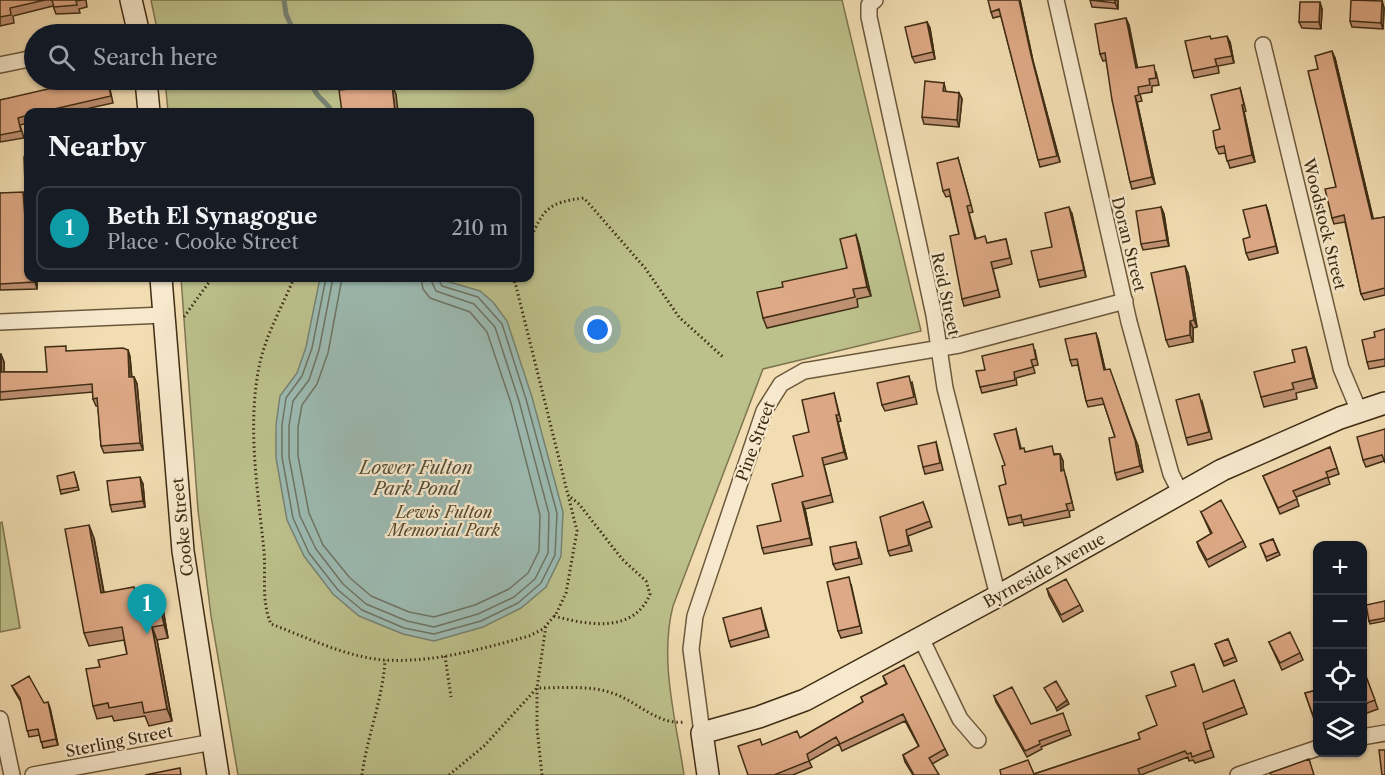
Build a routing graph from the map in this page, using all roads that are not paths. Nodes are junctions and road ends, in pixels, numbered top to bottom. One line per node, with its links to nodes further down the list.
1 (131, 0): 4 (street)
2 (875, 0): 14 (street, Reid Street)
3 (1056, 0): 11 (street, Doran Street)
4 (137, 24)
5 (1263, 45): 16 (street, Woodstock Street)
6 (24, 60): 7 (street)
7 (0, 65)
8 (147, 90): 9 (street)
9 (149, 108)
10 (162, 282): 12 (street, Cooke Street)
11 (1125, 301): 14 (street, Pine Street); 17 (street, Doran Street)
12 (172, 318): 13 (street); 25 (street, Cooke Street)
13 (0, 321)
14 (938, 349): 18 (street, Reid Street); 21 (street, Pine Street)
15 (1385, 403): 16 (street, Byrneside Avenue)
16 (1359, 411): 17 (street, Byrneside Avenue)
17 (1181, 494): 18 (street, Byrneside Avenue)
18 (998, 596): 19 (street, Byrneside Avenue)
19 (921, 638): 21 (street, Byrneside Avenue); 24 (street)
20 (0, 719): 27 (street)
21 (693, 728): 30 (street, Pine Street)
22 (1385, 733): 23 (street)
23 (1367, 736)
24 (978, 740)
25 (213, 742): 28 (street, Sterling Street); 29 (street, Cooke Street)
26 (1313, 748): 31 (street)
27 (12, 775)
28 (33, 775)
29 (218, 775)
30 (708, 775)
31 (1238, 775)

